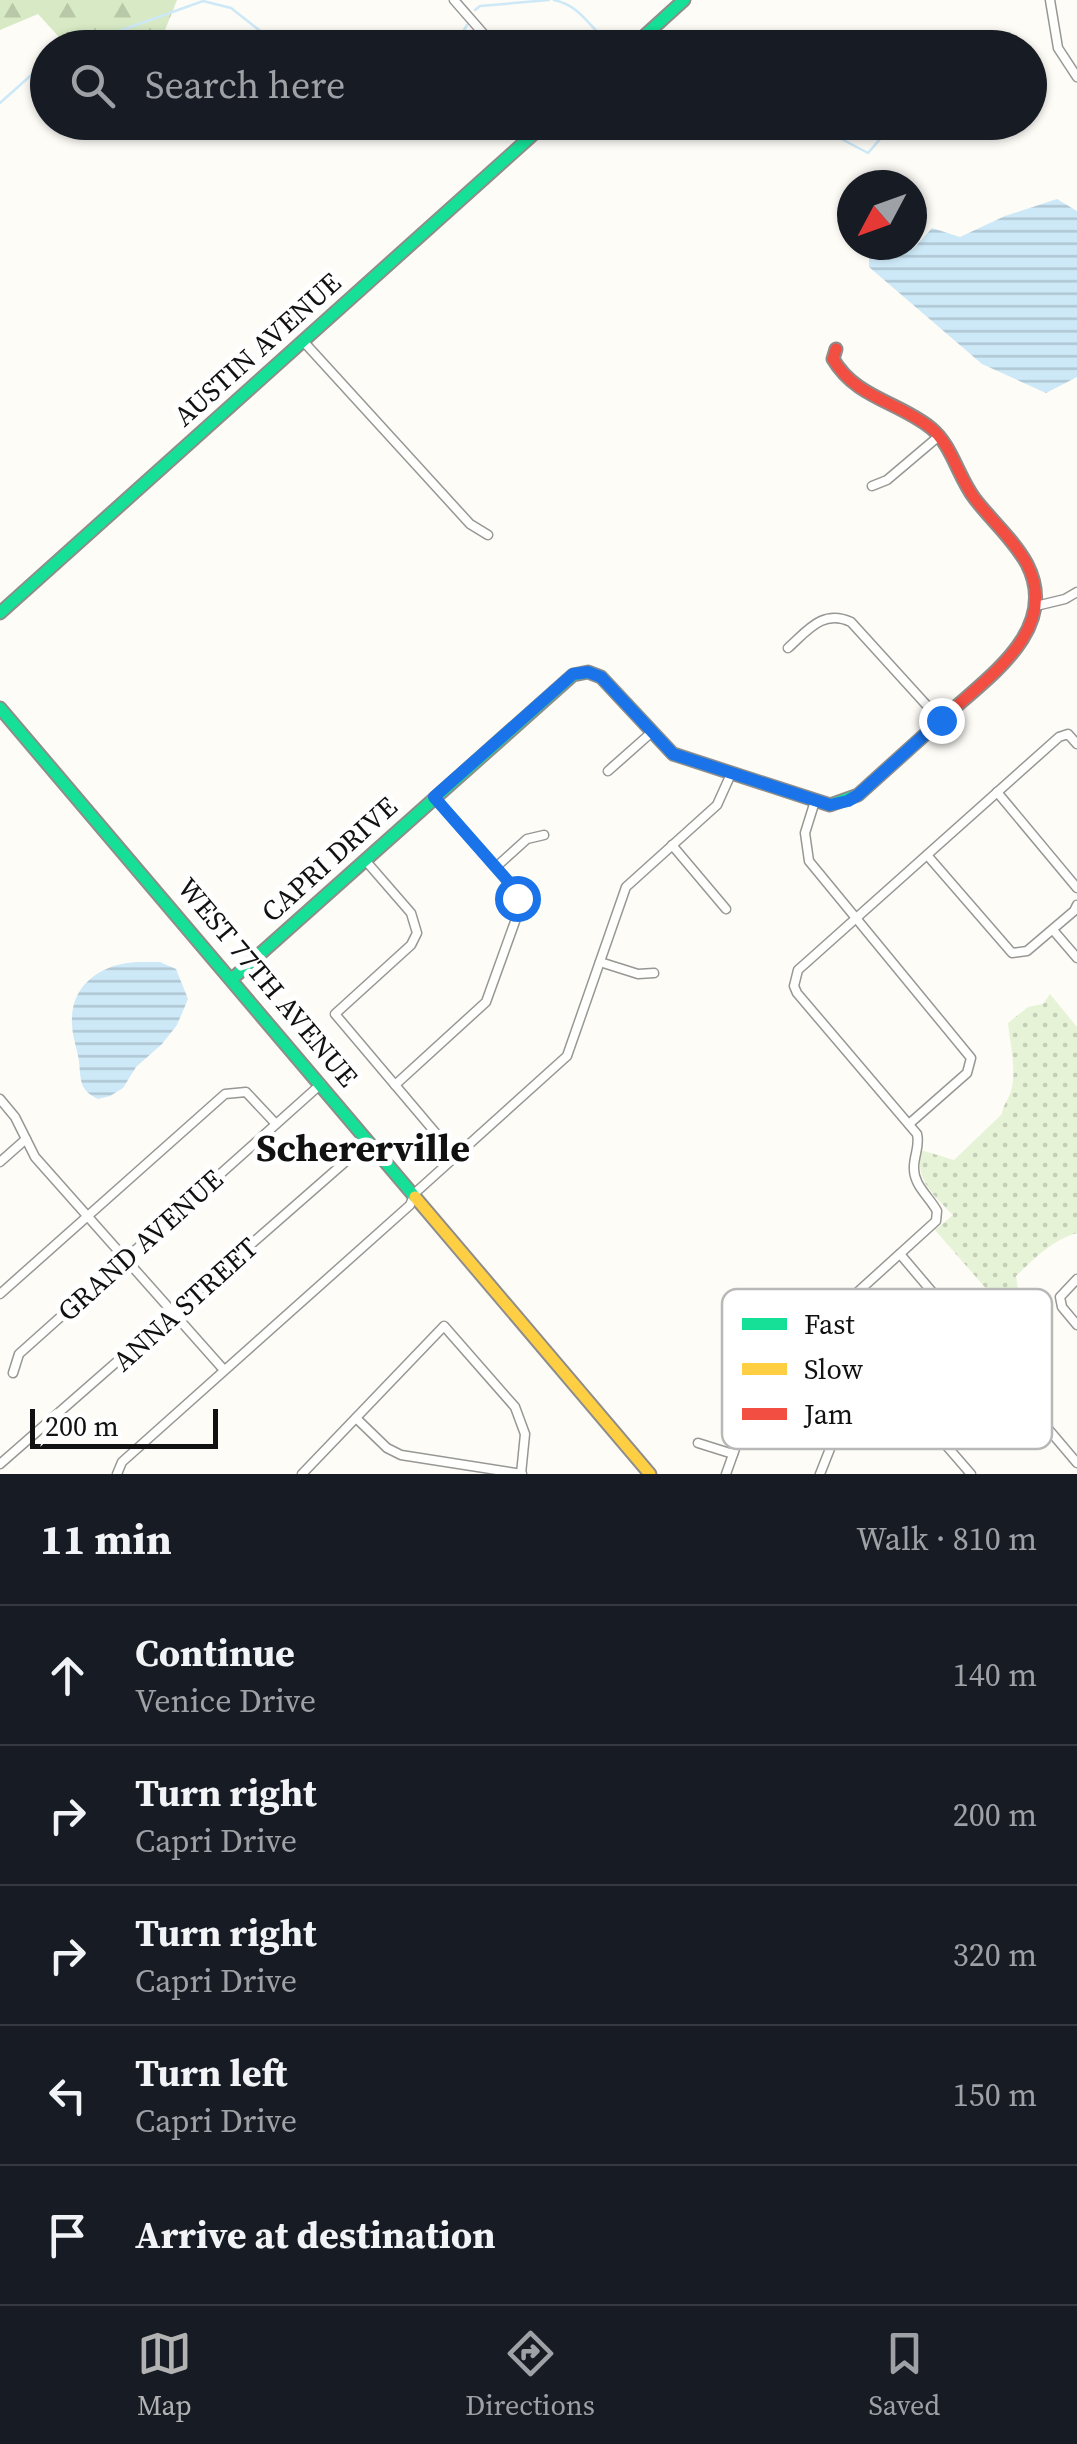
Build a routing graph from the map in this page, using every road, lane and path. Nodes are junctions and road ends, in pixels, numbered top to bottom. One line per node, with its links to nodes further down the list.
1 (454, 0): 4 (street)
2 (684, 0): 5 (street)
3 (1050, 0): 6 (street)
4 (480, 30)
5 (651, 30)
6 (1077, 78)
7 (528, 140): 8 (street, AUSTIN AVENUE)
8 (303, 340): 12 (street); 15 (street, AUSTIN AVENUE)
9 (836, 349): 10 (street)
10 (939, 436): 11 (street); 14 (street)
11 (872, 486)
12 (488, 534)
13 (1077, 592): 14 (street)
14 (1036, 606): 18 (street, CAPRI DRIVE)
15 (0, 613)
16 (788, 648): 18 (street)
17 (0, 708): 39 (street, WEST 77TH AVENUE)
18 (941, 720): 25 (street, CAPRI DRIVE)
19 (652, 732): 21 (street); 22 (street, CAPRI DRIVE); 24 (street, CAPRI DRIVE)
20 (1077, 744): 23 (street)
21 (608, 771)
22 (732, 774): 25 (street, CAPRI DRIVE); 27 (street)
23 (997, 792): 28 (street); 31 (street)
24 (434, 797): 29 (street, CAPRI DRIVE); 30 (street)
25 (815, 801): 34 (street)
26 (544, 836): 30 (street)
27 (672, 845): 33 (street); 37 (street)
28 (926, 855): 34 (street); 35 (street)
29 (365, 860): 39 (street, CAPRI DRIVE); 41 (street)
30 (496, 867): 41 (street)
31 (1077, 888)
32 (1077, 905): 35 (street)
33 (726, 909)
34 (856, 918): 44 (street); 44 (street)
35 (1053, 930): 36 (street)
36 (1077, 958)
37 (600, 962): 38 (street); 47 (street)
38 (654, 973)
39 (232, 978): 40 (street, WEST 77TH AVENUE)
40 (321, 1084): 43 (street, GRAND AVENUE); 46 (street, WEST 77TH AVENUE)
41 (395, 1085): 47 (street)
42 (0, 1099): 45 (street)
43 (276, 1124): 50 (street); 52 (street, GRAND AVENUE)
44 (909, 1124): 51 (street)
45 (26, 1139): 48 (street); 50 (street)
46 (369, 1141): 49 (street, WEST 77TH AVENUE); 57 (street, ANNA STREET)
47 (456, 1157): 49 (street)
48 (0, 1162)
49 (415, 1194): 59 (street); 74 (street, WEST 77TH AVENUE)
50 (89, 1217): 52 (street); 56 (street)
51 (900, 1254): 54 (street); 55 (street)
52 (125, 1258): 57 (street); 60 (street, GRAND AVENUE)
53 (1077, 1279): 58 (street)
54 (861, 1289)
55 (930, 1289)
56 (0, 1294)
57 (174, 1314): 59 (street); 69 (street, ANNA STREET)
58 (1077, 1325)
59 (224, 1370): 71 (street)
60 (12, 1373)
61 (356, 1418): 72 (street); 73 (street); 73 (street)
62 (1052, 1433): 68 (street)
63 (698, 1443): 67 (street)
64 (735, 1449): 67 (street)
65 (831, 1449): 70 (street)
66 (949, 1449): 76 (street)
67 (733, 1454): 75 (street)
68 (1077, 1463)
69 (0, 1464)
70 (822, 1473)
71 (117, 1474)
72 (302, 1474)
73 (521, 1474)
74 (650, 1474)
75 (726, 1474)
76 (971, 1474)

